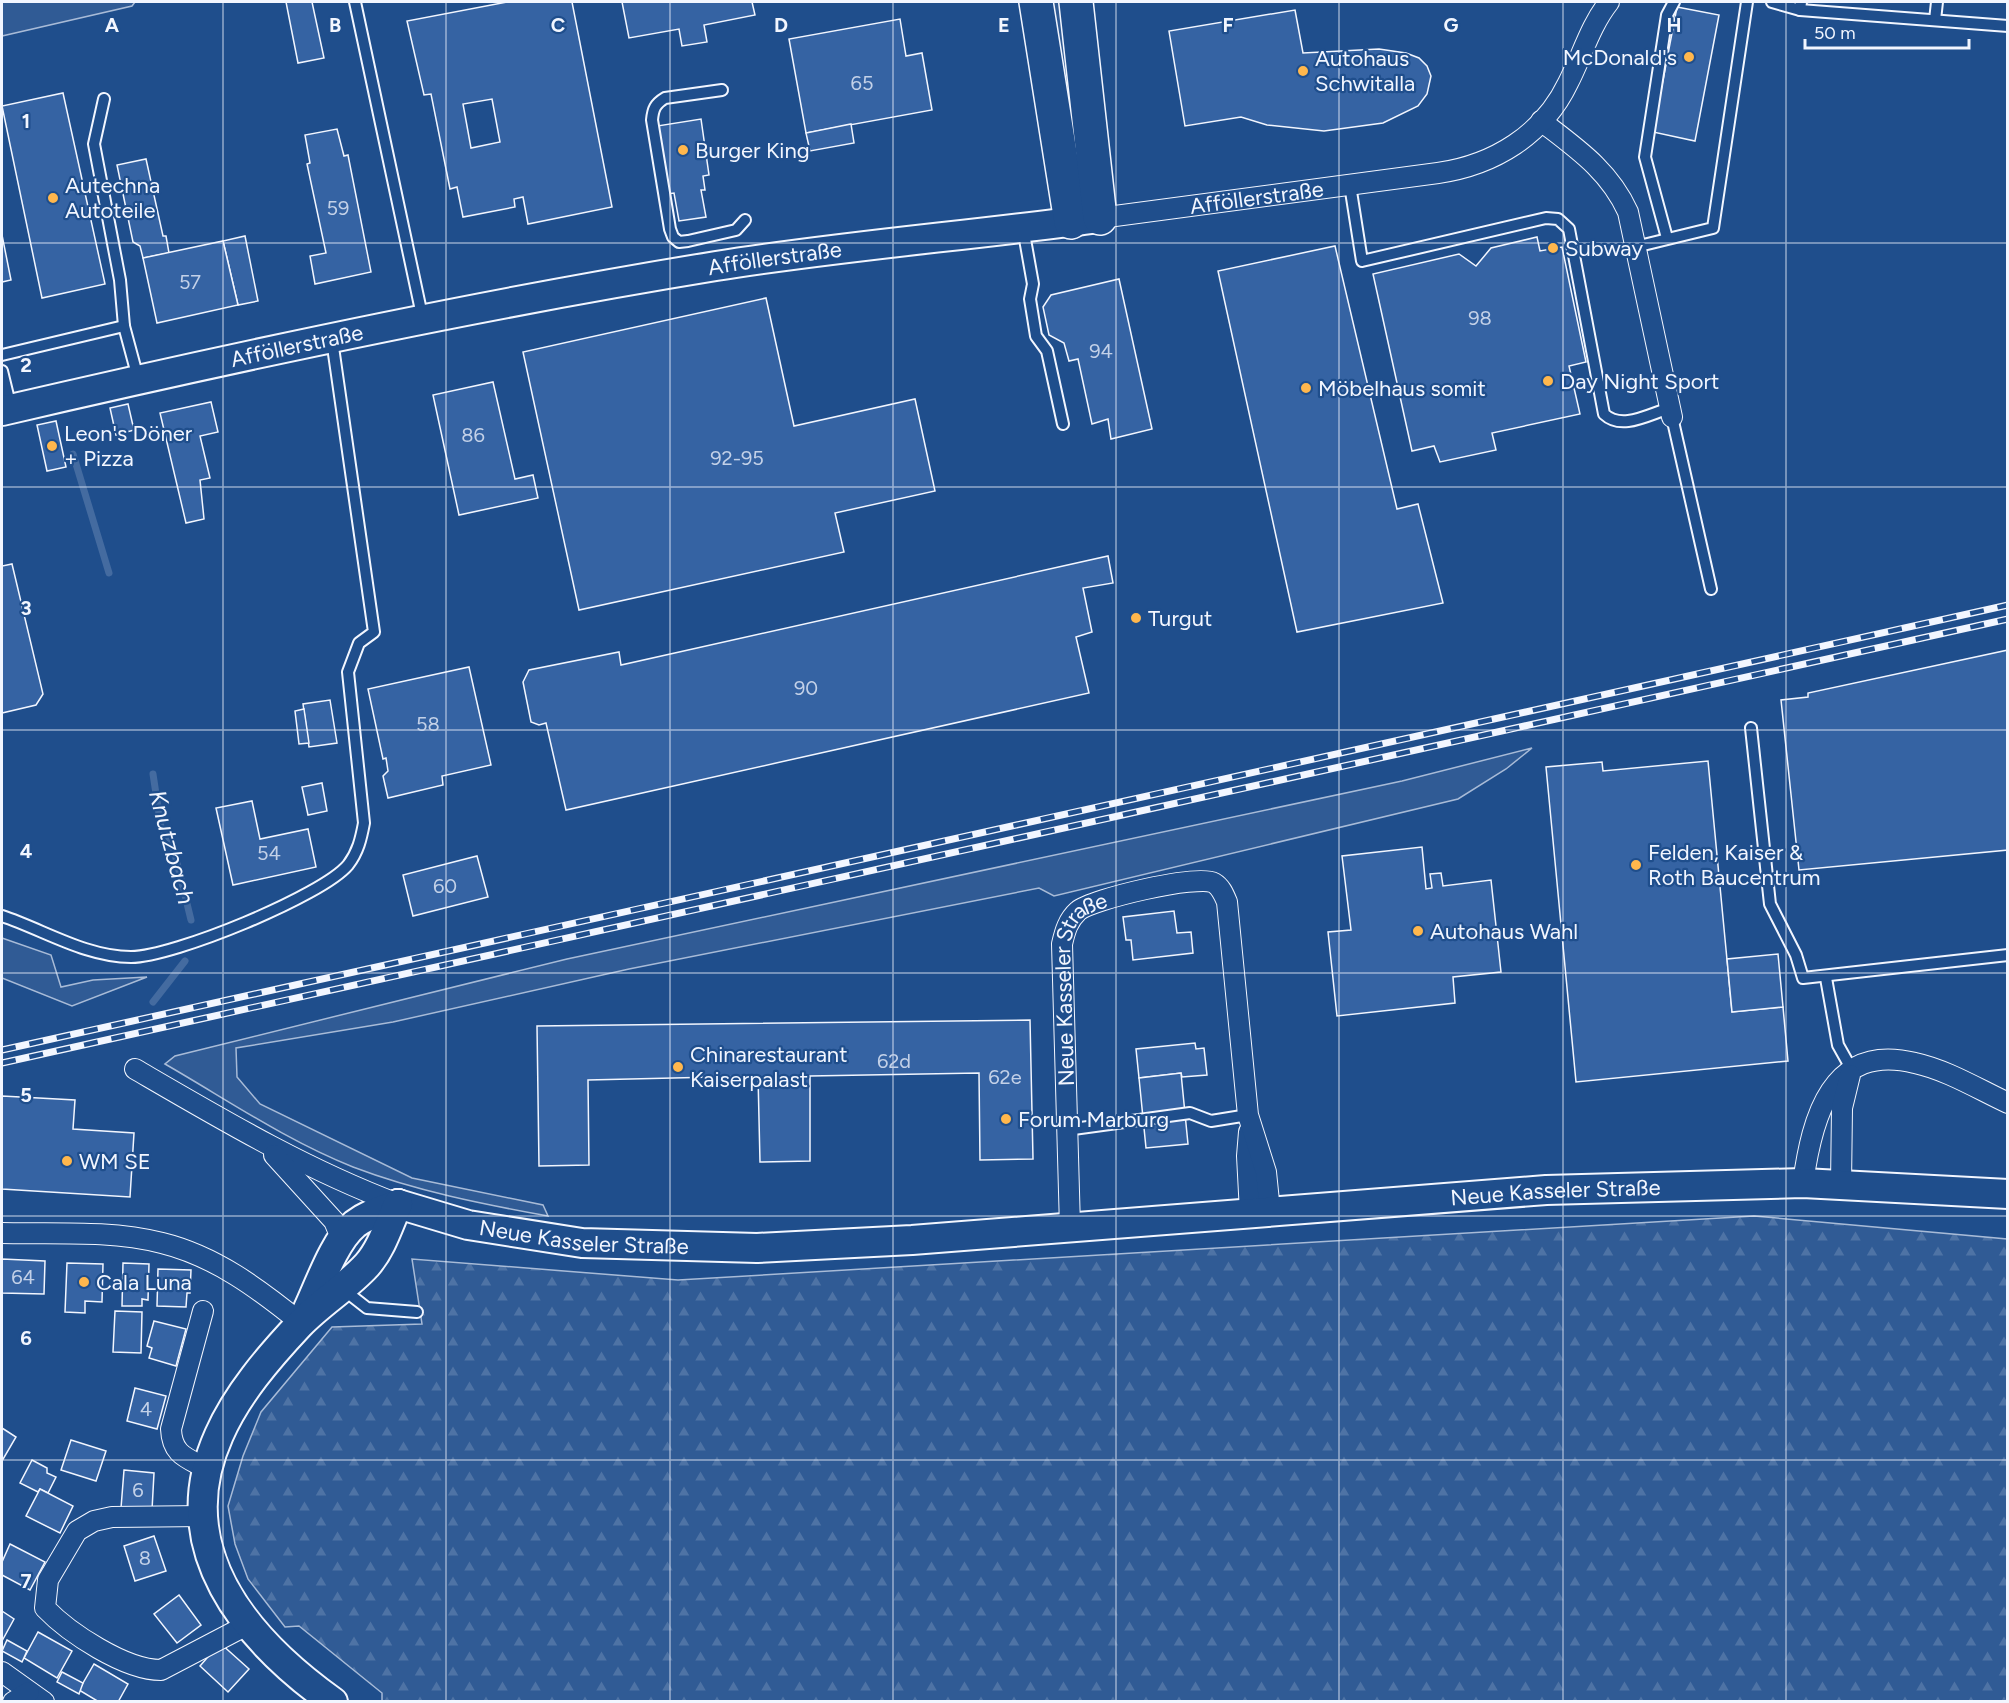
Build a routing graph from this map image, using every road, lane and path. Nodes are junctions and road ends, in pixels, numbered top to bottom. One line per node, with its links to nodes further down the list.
1 (355, 2): 21 (lane)
2 (1036, 2): 17 (highway)
3 (1076, 2): 17 (highway)
4 (1609, 2): 14 (street, Afföllerstraße)
5 (1674, 2): 19 (lane)
6 (1747, 2): 19 (lane)
7 (1772, 2): 9 (lane)
8 (1938, 2): 10 (lane)
9 (1801, 6): 10 (lane)
10 (1935, 20): 11 (lane)
11 (2007, 26)
12 (722, 90): 16 (lane)
13 (104, 99): 22 (lane)
14 (1541, 122): 15 (street, Afföllerstraße); 20 (street)
15 (1350, 185): 17 (street, Afföllerstraße); 28 (lane)
16 (745, 220)
17 (1085, 220): 18 (main road, Afföllerstraße)
18 (1023, 228): 21 (main road, Afföllerstraße); 29 (lane)
19 (1667, 238): 20 (lane)
20 (1635, 247): 28 (street)
21 (423, 320): 23 (main road, Afföllerstraße)
22 (124, 326): 24 (lane); 26 (lane)
23 (332, 338): 26 (main road, Afföllerstraße); 32 (lane)
24 (2, 355)
25 (2, 371): 27 (lane)
26 (138, 380): 27 (main road, Afföllerstraße)
27 (7, 410)
28 (1671, 412): 30 (lane)
29 (1063, 424)
30 (1711, 589)
31 (1751, 728): 34 (lane)
32 (2, 916)
33 (2007, 955): 34 (lane)
34 (1826, 978): 36 (lane)
35 (135, 1069): 40 (street, Neue Kasseler Straße)
36 (1852, 1070): 37 (street); 41 (street); 42 (street)
37 (2007, 1103)
38 (1249, 1119): 39 (lane); 39 (street, Neue Kasseler Straße); 45 (street, Neue Kasseler Straße)
39 (1066, 1130): 46 (street, Neue Kasseler Straße)
40 (264, 1144): 44 (street, Neue Kasseler Straße); 48 (street)
41 (1803, 1183): 42 (main road, Neue Kasseler Straße); 45 (main road, Neue Kasseler Straße)
42 (1841, 1184): 43 (main road, Neue Kasseler Straße)
43 (2007, 1194)
44 (398, 1204): 46 (main road, Neue Kasseler Straße); 48 (main road); 49 (main road)
45 (1260, 1212): 46 (main road, Neue Kasseler Straße)
46 (1070, 1227)
47 (2, 1233): 52 (street)
48 (342, 1240): 52 (main road)
49 (341, 1288): 51 (lane); 52 (main road)
50 (203, 1311): 53 (street)
51 (417, 1312)
52 (301, 1323): 53 (main road)
53 (209, 1470): 54 (main road)
54 (204, 1516): 55 (main road); 55 (street)
55 (247, 1625): 57 (main road)
56 (2, 1672): 58 (street)
57 (318, 1697)
58 (29, 1698)

